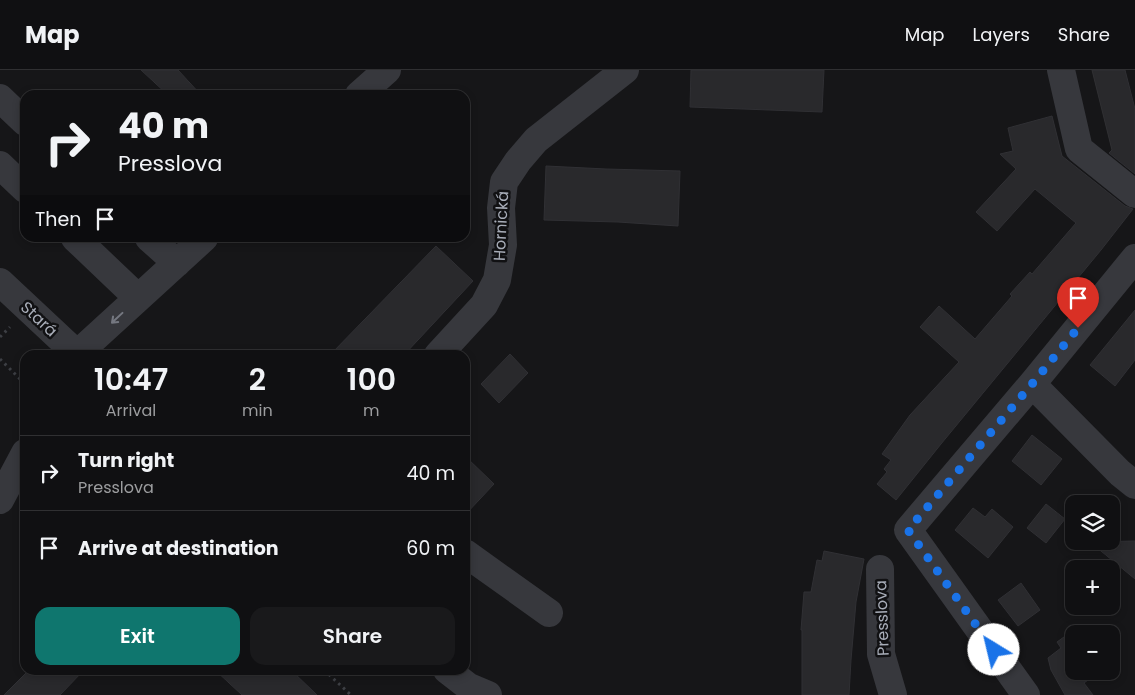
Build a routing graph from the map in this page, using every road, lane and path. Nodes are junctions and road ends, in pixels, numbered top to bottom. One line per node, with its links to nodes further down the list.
1 (387, 70): 4 (street)
2 (625, 70): 19 (street, Hornická)
3 (1061, 70): 9 (street)
4 (365, 90)
5 (0, 98): 6 (street)
6 (20, 117)
7 (0, 165): 8 (street)
8 (20, 184)
9 (1135, 194)
10 (79, 242): 16 (street)
11 (153, 242): 14 (street)
12 (200, 242): 14 (street)
13 (1135, 258): 22 (street)
14 (176, 263): 16 (street)
15 (0, 282): 17 (street, Stará)
16 (138, 298): 18 (street, one-way to 18)
17 (72, 350)
18 (82, 350)
19 (443, 350)
20 (0, 359): 21 (path)
21 (20, 379)
22 (1032, 384): 24 (street); 34 (street)
23 (20, 462): 25 (street)
24 (1135, 485)
25 (0, 500)
26 (470, 557): 28 (street)
27 (880, 569): 33 (street, Presslova)
28 (549, 613)
29 (329, 675): 32 (path)
30 (453, 675): 31 (street)
31 (474, 692)
32 (350, 695)
33 (893, 695)
34 (1026, 695)

